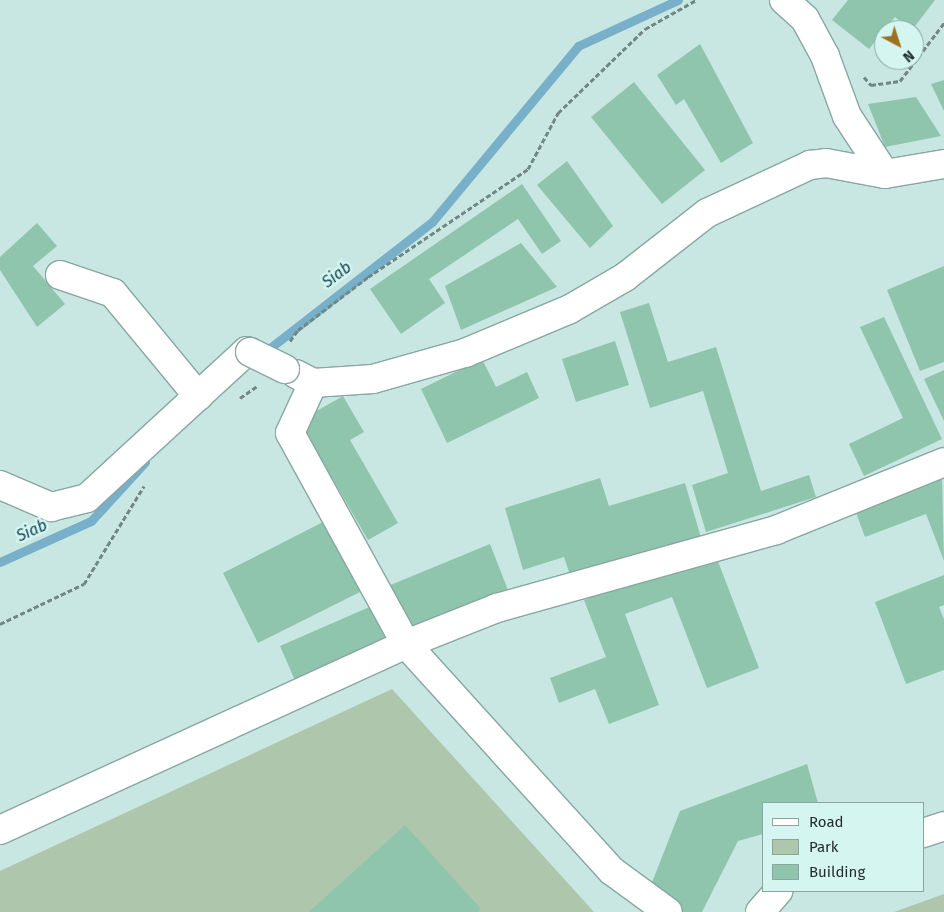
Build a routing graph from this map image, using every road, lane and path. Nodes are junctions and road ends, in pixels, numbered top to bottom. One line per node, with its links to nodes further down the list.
1 (696, 0): 8 (path)
2 (784, 0): 6 (street)
3 (944, 24): 4 (path)
4 (858, 72)
5 (944, 164): 6 (street)
6 (885, 174): 9 (street)
7 (60, 275): 10 (street)
8 (278, 365): 9 (street); 10 (street, bridge); 11 (path)
9 (313, 382): 16 (street)
10 (198, 396): 14 (street)
11 (230, 404)
12 (944, 462): 16 (street)
13 (146, 484): 15 (path)
14 (0, 485)
15 (0, 624)
16 (406, 644): 18 (street); 21 (street)
17 (944, 826): 19 (street)
18 (0, 830)
19 (924, 833)
20 (777, 892): 22 (street)
21 (668, 912)
22 (760, 912)

